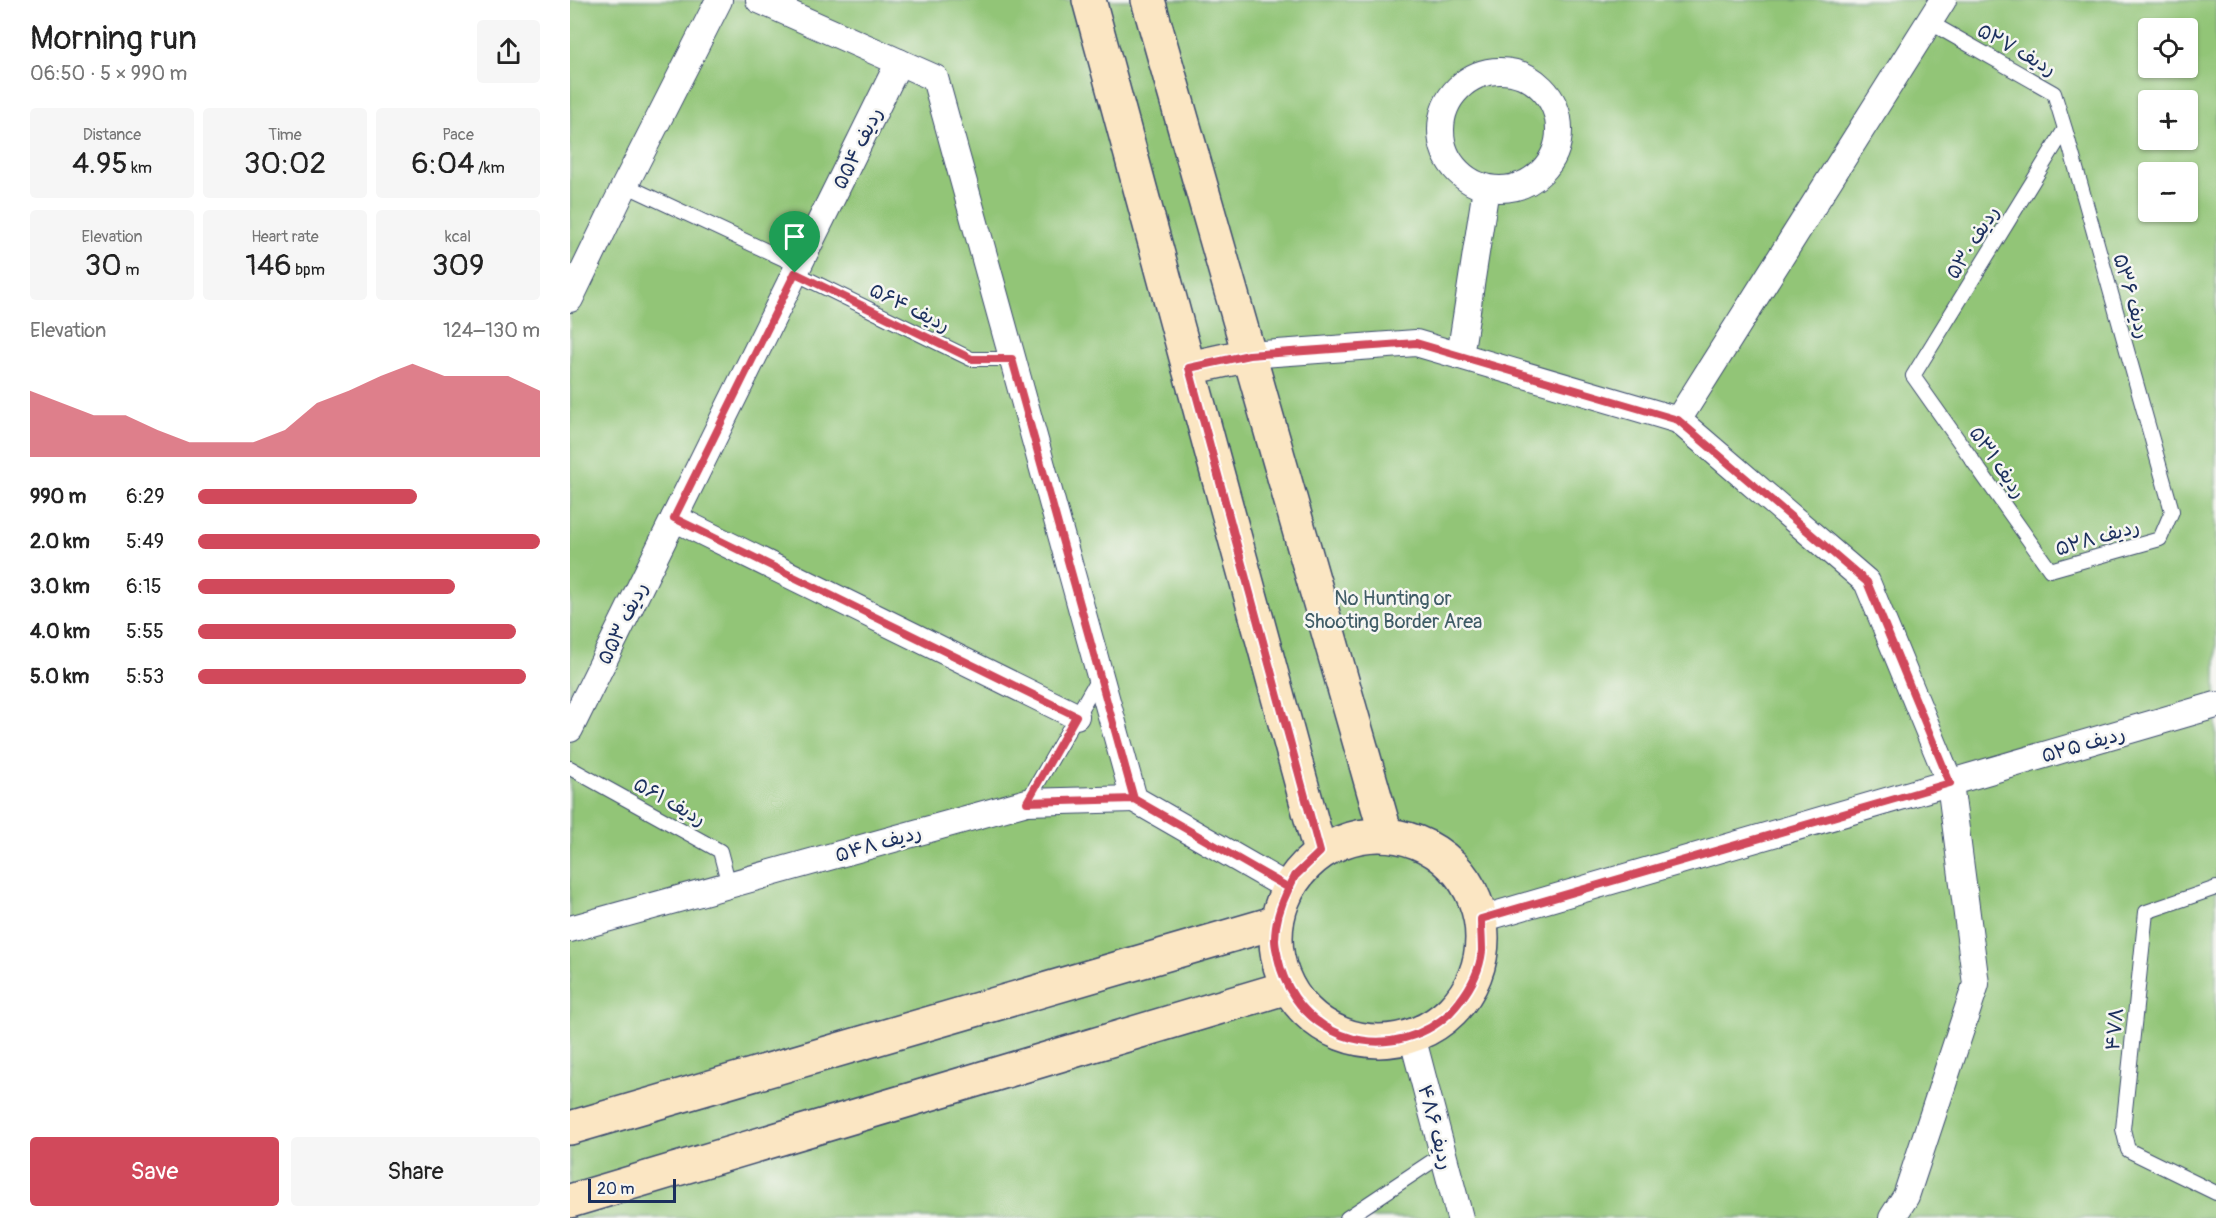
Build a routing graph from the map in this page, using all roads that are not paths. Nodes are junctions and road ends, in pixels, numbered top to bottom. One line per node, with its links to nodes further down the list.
1 (719, 0): 10 (street)
2 (759, 0): 7 (street)
3 (1089, 0): 17 (street)
4 (1148, 0): 14 (street)
5 (1943, 0): 6 (street)
6 (1929, 22): 8 (lane, ردیف ۵۲۷); 19 (street)
7 (899, 63): 12 (street, ردیف ۵۵۴); 16 (street)
8 (2054, 93): 9 (lane, ردیف ۵۳۶)
9 (2065, 129): 18 (lane, ردیف ۵۳۰); 20 (lane, ردیف ۵۳۶)
10 (625, 184): 12 (lane, ردیف ۵۶۴); 13 (street)
11 (1486, 188): 11 (street); 15 (street)
12 (797, 269): 16 (lane, ردیف ۵۶۴); 21 (street, ردیف ۵۵۴)
13 (570, 299)
14 (1249, 355): 15 (street); 17 (street); 31 (street)
15 (1460, 356): 19 (street)
16 (1012, 359): 23 (street)
17 (1189, 368): 32 (street)
18 (1913, 376): 22 (lane, ردیف ۵۳۱)
19 (1678, 420): 28 (street)
20 (2172, 511): 22 (lane, ردیف ۵۲۸)
21 (674, 518): 25 (street); 26 (street, ردیف ۵۵۳)
22 (2050, 570)
23 (1100, 675): 25 (lane); 29 (street)
24 (2216, 705): 28 (street, ردیف ۵۲۵)
25 (1076, 716): 30 (lane)
26 (570, 729)
27 (570, 768): 33 (lane, ردیف ۵۶۱)
28 (1950, 783): 36 (street, ردیف ۵۲۵); 45 (street)
29 (1134, 799): 30 (street, ردیف ۵۴۸); 34 (street)
30 (1027, 802): 33 (street, ردیف ۵۴۸)
31 (1386, 834): 32 (street); 36 (street)
32 (1320, 852): 34 (street)
33 (729, 885): 38 (street, ردیف ۵۴۸)
34 (1289, 888): 37 (street)
35 (2216, 888): 43 (lane, ۴۷۸)
36 (1481, 919): 40 (street)
37 (1277, 922): 39 (street); 41 (street)
38 (570, 929)
39 (1288, 987): 40 (street); 44 (street)
40 (1412, 1036): 42 (street, ردیف ۴۸۶)
41 (570, 1128)
42 (1443, 1154): 46 (lane); 47 (street, ردیف ۴۸۶)
43 (2216, 1193)
44 (570, 1201)
45 (1896, 1217)
46 (1347, 1218)
47 (1460, 1218)

